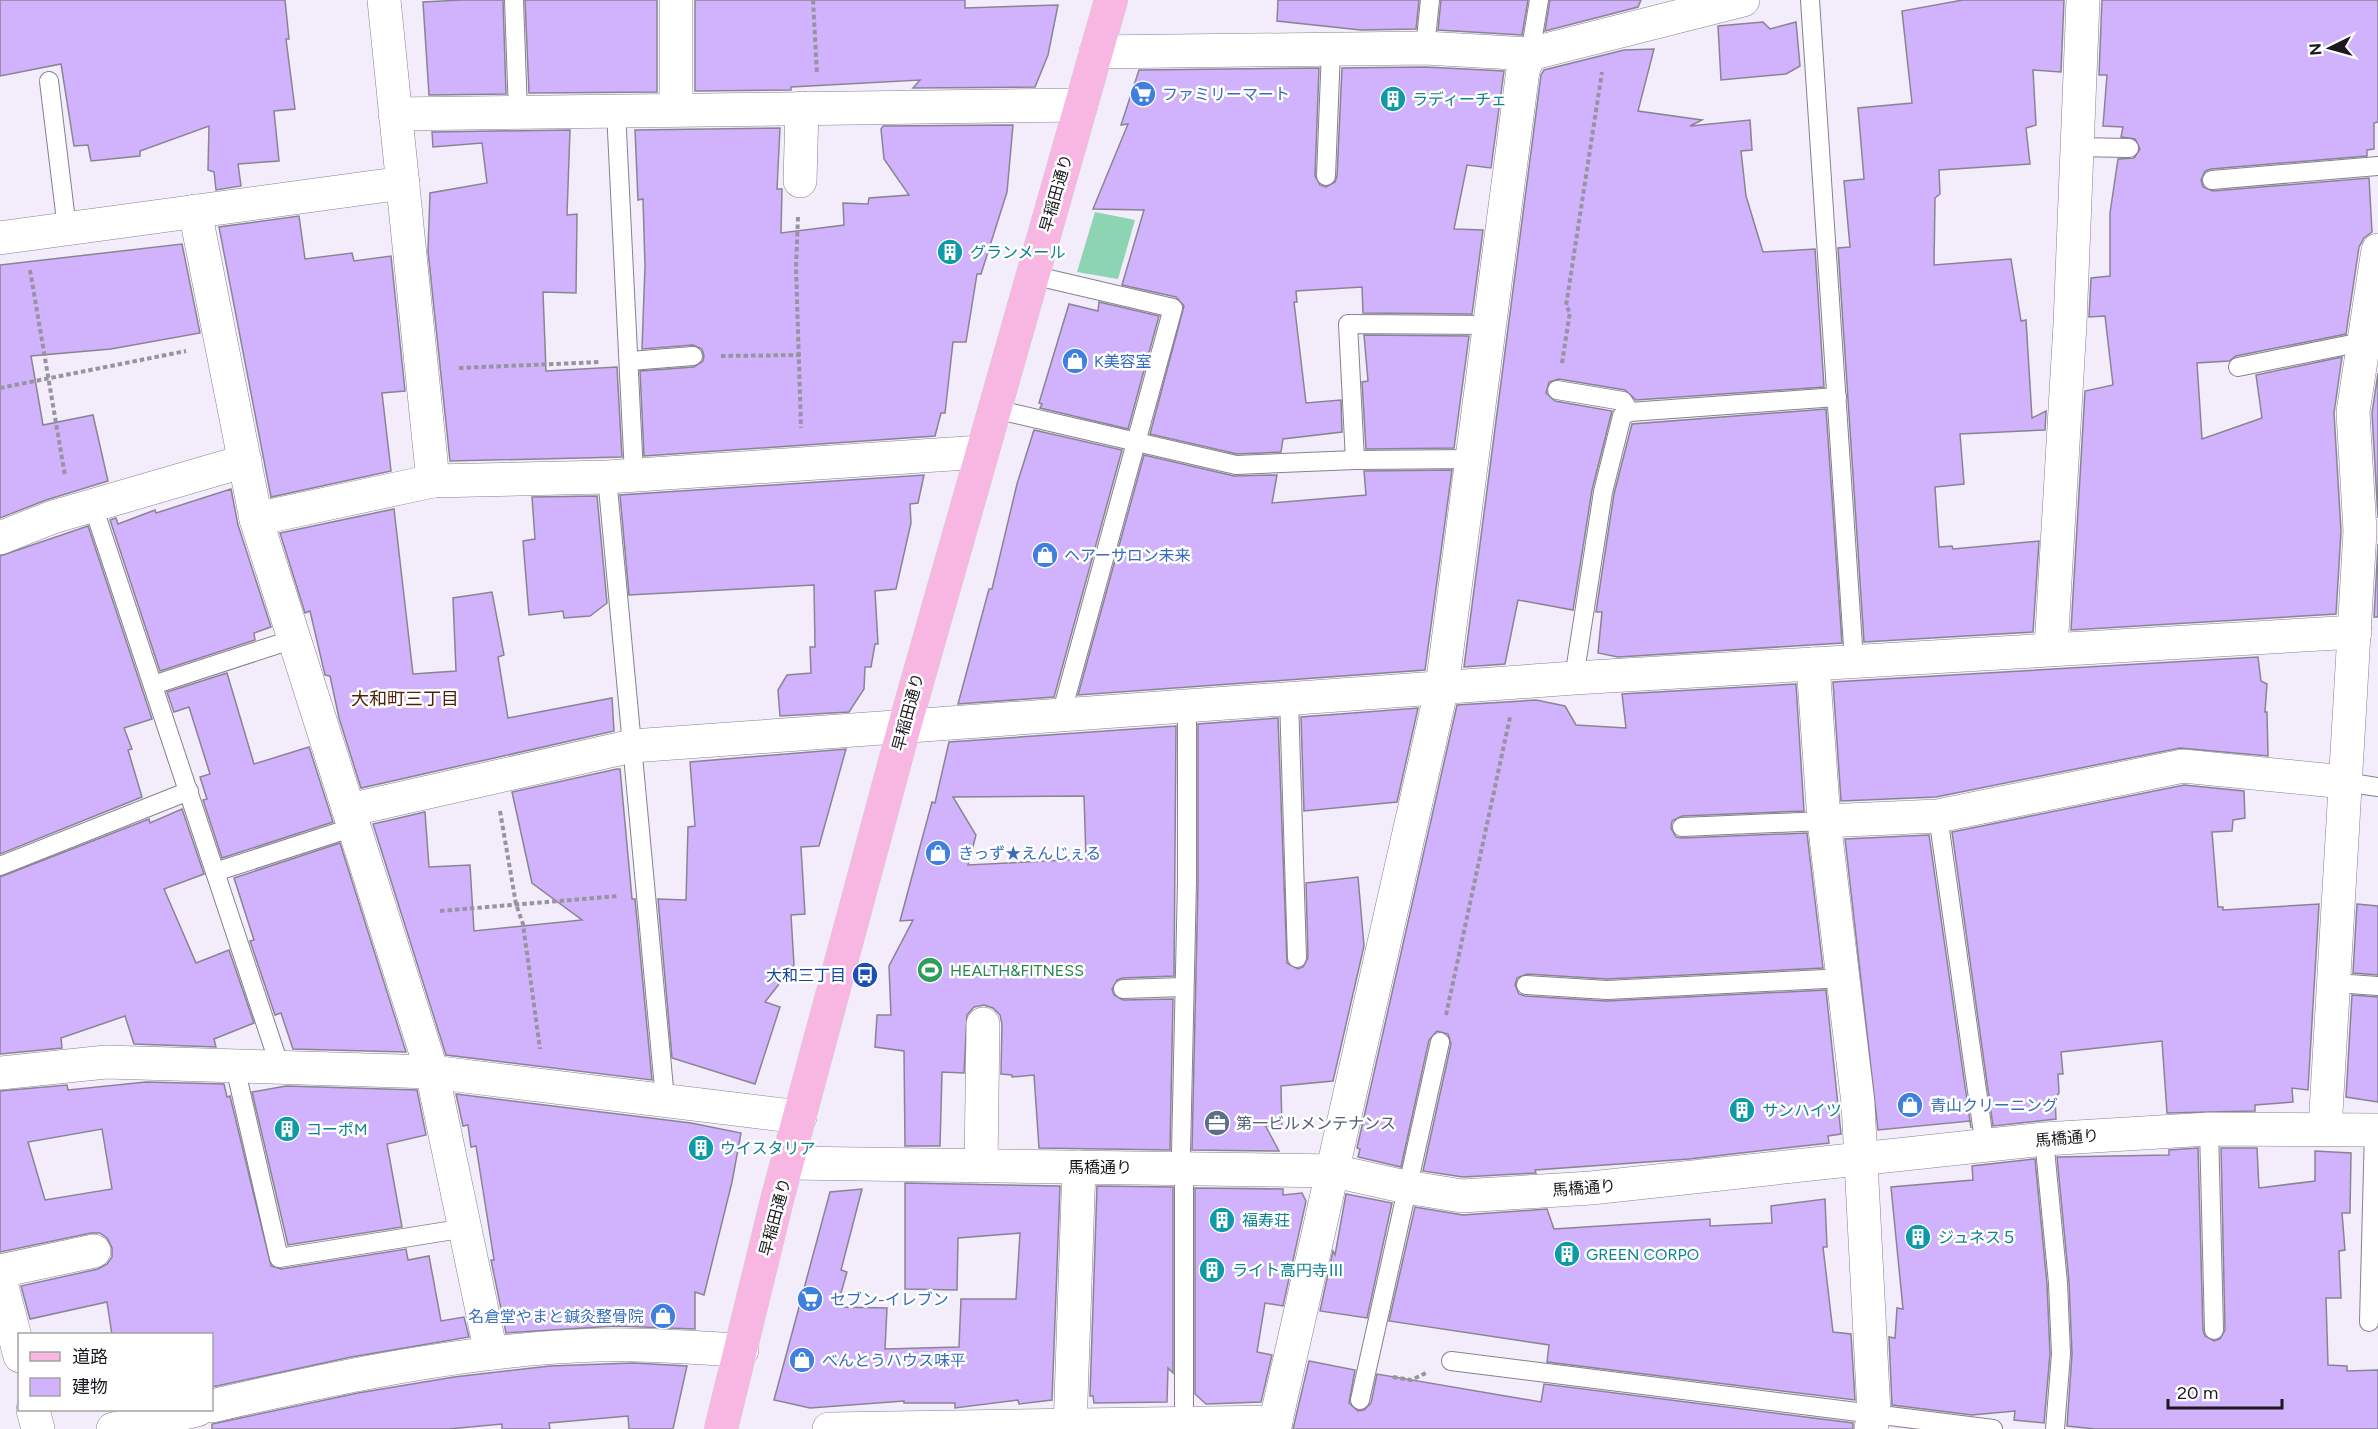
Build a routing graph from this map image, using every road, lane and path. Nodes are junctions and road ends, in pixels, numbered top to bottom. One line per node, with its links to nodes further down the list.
1 (384, 0): 22 (street)
2 (514, 0): 21 (lane)
3 (676, 0): 19 (street)
4 (813, 0): 18 (path)
5 (1111, 0): 14 (main road, 早稲田通り)
6 (1430, 0): 12 (lane)
7 (1539, 0): 15 (lane)
8 (1743, 0): 11 (street)
9 (1810, 0): 46 (lane)
10 (2083, 0): 23 (street)
11 (1608, 35): 15 (street); 45 (path)
12 (1425, 48): 13 (street); 15 (street)
13 (1331, 50): 14 (street); 26 (lane)
14 (1096, 52): 17 (main road, 早稲田通り)
15 (1530, 54): 35 (street)
16 (49, 81): 31 (lane)
17 (1080, 105): 18 (street); 34 (main road, 早稲田通り)
18 (811, 108): 19 (street); 28 (street)
19 (676, 110): 20 (street)
20 (616, 111): 21 (street); 40 (lane)
21 (518, 112): 22 (street)
22 (395, 114): 29 (street)
23 (2076, 147): 24 (lane); 63 (street)
24 (2129, 148)
25 (2378, 166): 27 (lane)
26 (1326, 176)
27 (2212, 180)
28 (800, 181): 39 (path)
29 (403, 183): 30 (street); 42 (street)
30 (195, 211): 31 (street); 37 (street)
31 (67, 229): 32 (street)
32 (12, 237): 43 (path)
33 (2378, 250): 36 (street)
34 (1032, 275): 47 (main road, 早稲田通り); 49 (lane)
35 (1489, 325): 51 (street); 52 (lane)
36 (2362, 342): 41 (lane); 59 (street)
37 (222, 344): 43 (path); 53 (street)
38 (693, 356): 39 (path); 40 (lane)
39 (801, 356): 54 (path)
40 (630, 361): 42 (path); 55 (lane)
41 (2238, 367)
42 (422, 369): 56 (street)
43 (48, 379): 44 (path); 57 (path)
44 (0, 388)
45 (1557, 390): 48 (lane)
46 (1837, 397): 48 (lane); 64 (lane)
47 (994, 409): 49 (lane); 50 (main road, 早稲田通り)
48 (1630, 412): 66 (lane)
49 (1135, 441): 52 (lane); 72 (lane)
50 (981, 452): 54 (street); 73 (main road, 早稲田通り)
51 (1472, 459): 52 (lane); 69 (street)
52 (1354, 460)
53 (245, 461): 57 (street); 58 (street)
54 (802, 465): 55 (street)
55 (620, 476): 56 (street); 74 (lane)
56 (434, 481): 58 (street)
57 (83, 509): 60 (street); 68 (lane)
58 (256, 519): 62 (street)
59 (2369, 532): 61 (street)
60 (0, 538)
61 (2355, 632): 63 (street); 76 (street)
62 (294, 639): 68 (lane); 80 (street)
63 (2051, 649): 64 (street)
64 (1854, 661): 65 (street)
65 (1813, 664): 66 (street); 81 (street)
66 (1574, 678): 67 (street)
67 (1518, 682): 69 (street); 96 (path)
68 (153, 685): 78 (lane)
69 (1442, 687): 70 (street); 114 (street)
70 (1289, 699): 71 (street); 88 (lane)
71 (1187, 706): 72 (street); 93 (lane)
72 (1061, 715): 73 (street)
73 (904, 728): 74 (street); 103 (main road, 早稲田通り)
74 (632, 746): 75 (street); 85 (lane)
75 (494, 777): 80 (street); 86 (path)
76 (2345, 782): 77 (lane); 79 (street); 90 (street)
77 (2378, 787)
78 (189, 791): 83 (lane); 84 (lane)
79 (1938, 816): 81 (street); 108 (lane)
80 (352, 818): 84 (lane); 99 (street)
81 (1824, 820): 82 (lane); 89 (street)
82 (1682, 827)
83 (0, 866)
84 (215, 872): 98 (lane)
85 (646, 894): 86 (path); 102 (lane)
86 (516, 904): 87 (path); 101 (path)
87 (440, 910)
88 (1297, 958)
89 (1845, 978): 91 (lane); 109 (street)
90 (2335, 983): 92 (lane); 105 (street)
91 (1526, 985)
92 (2378, 986)
93 (1184, 987): 94 (lane); 113 (lane)
94 (1123, 989)
95 (983, 1024): 111 (street)
96 (1440, 1042): 115 (lane)
97 (235, 1067): 98 (street); 100 (street); 116 (lane)
98 (280, 1067): 99 (street)
99 (432, 1072): 101 (street); 116 (street)
100 (0, 1073)
101 (545, 1085): 102 (street)
102 (665, 1099): 103 (street)
103 (800, 1117): 110 (main road, 早稲田通り)
104 (2210, 1129): 105 (street, 馬橋通り); 107 (street, 馬橋通り); 121 (lane)
105 (2325, 1129): 106 (street, 馬橋通り)
106 (2376, 1130): 120 (lane)
107 (2044, 1138): 108 (street, 馬橋通り); 141 (lane)
108 (1985, 1147): 109 (street, 馬橋通り)
109 (1860, 1160): 115 (street, 馬橋通り); 131 (street)
110 (789, 1163): 111 (street, 馬橋通り); 123 (main road, 早稲田通り)
111 (981, 1166): 112 (street, 馬橋通り)
112 (1079, 1167): 113 (street, 馬橋通り); 134 (street)
113 (1184, 1168): 114 (street, 馬橋通り); 132 (lane)
114 (1334, 1170): 115 (street, 馬橋通り); 133 (street)
115 (1406, 1187): 126 (lane)
116 (466, 1228): 124 (street)
117 (94, 1251): 118 (street)
118 (0, 1271)
119 (0, 1279): 122 (street)
120 (2370, 1322)
121 (2214, 1330)
122 (18, 1348)
123 (742, 1350): 124 (street); 138 (main road, 早稲田通り)
124 (491, 1353): 128 (street)
125 (1450, 1361): 126 (path); 131 (lane)
126 (1366, 1372): 127 (lane)
127 (1360, 1400)
128 (213, 1406)
129 (33, 1411): 136 (street)
130 (193, 1411): 137 (street)
131 (1873, 1421): 140 (lane)
132 (1184, 1422): 133 (street); 134 (street)
133 (1275, 1425)
134 (1070, 1426): 135 (street)
135 (872, 1428): 139 (street)
136 (38, 1429)
137 (113, 1429)
138 (722, 1429)
139 (829, 1429)
140 (1993, 1429)
141 (2055, 1429)

